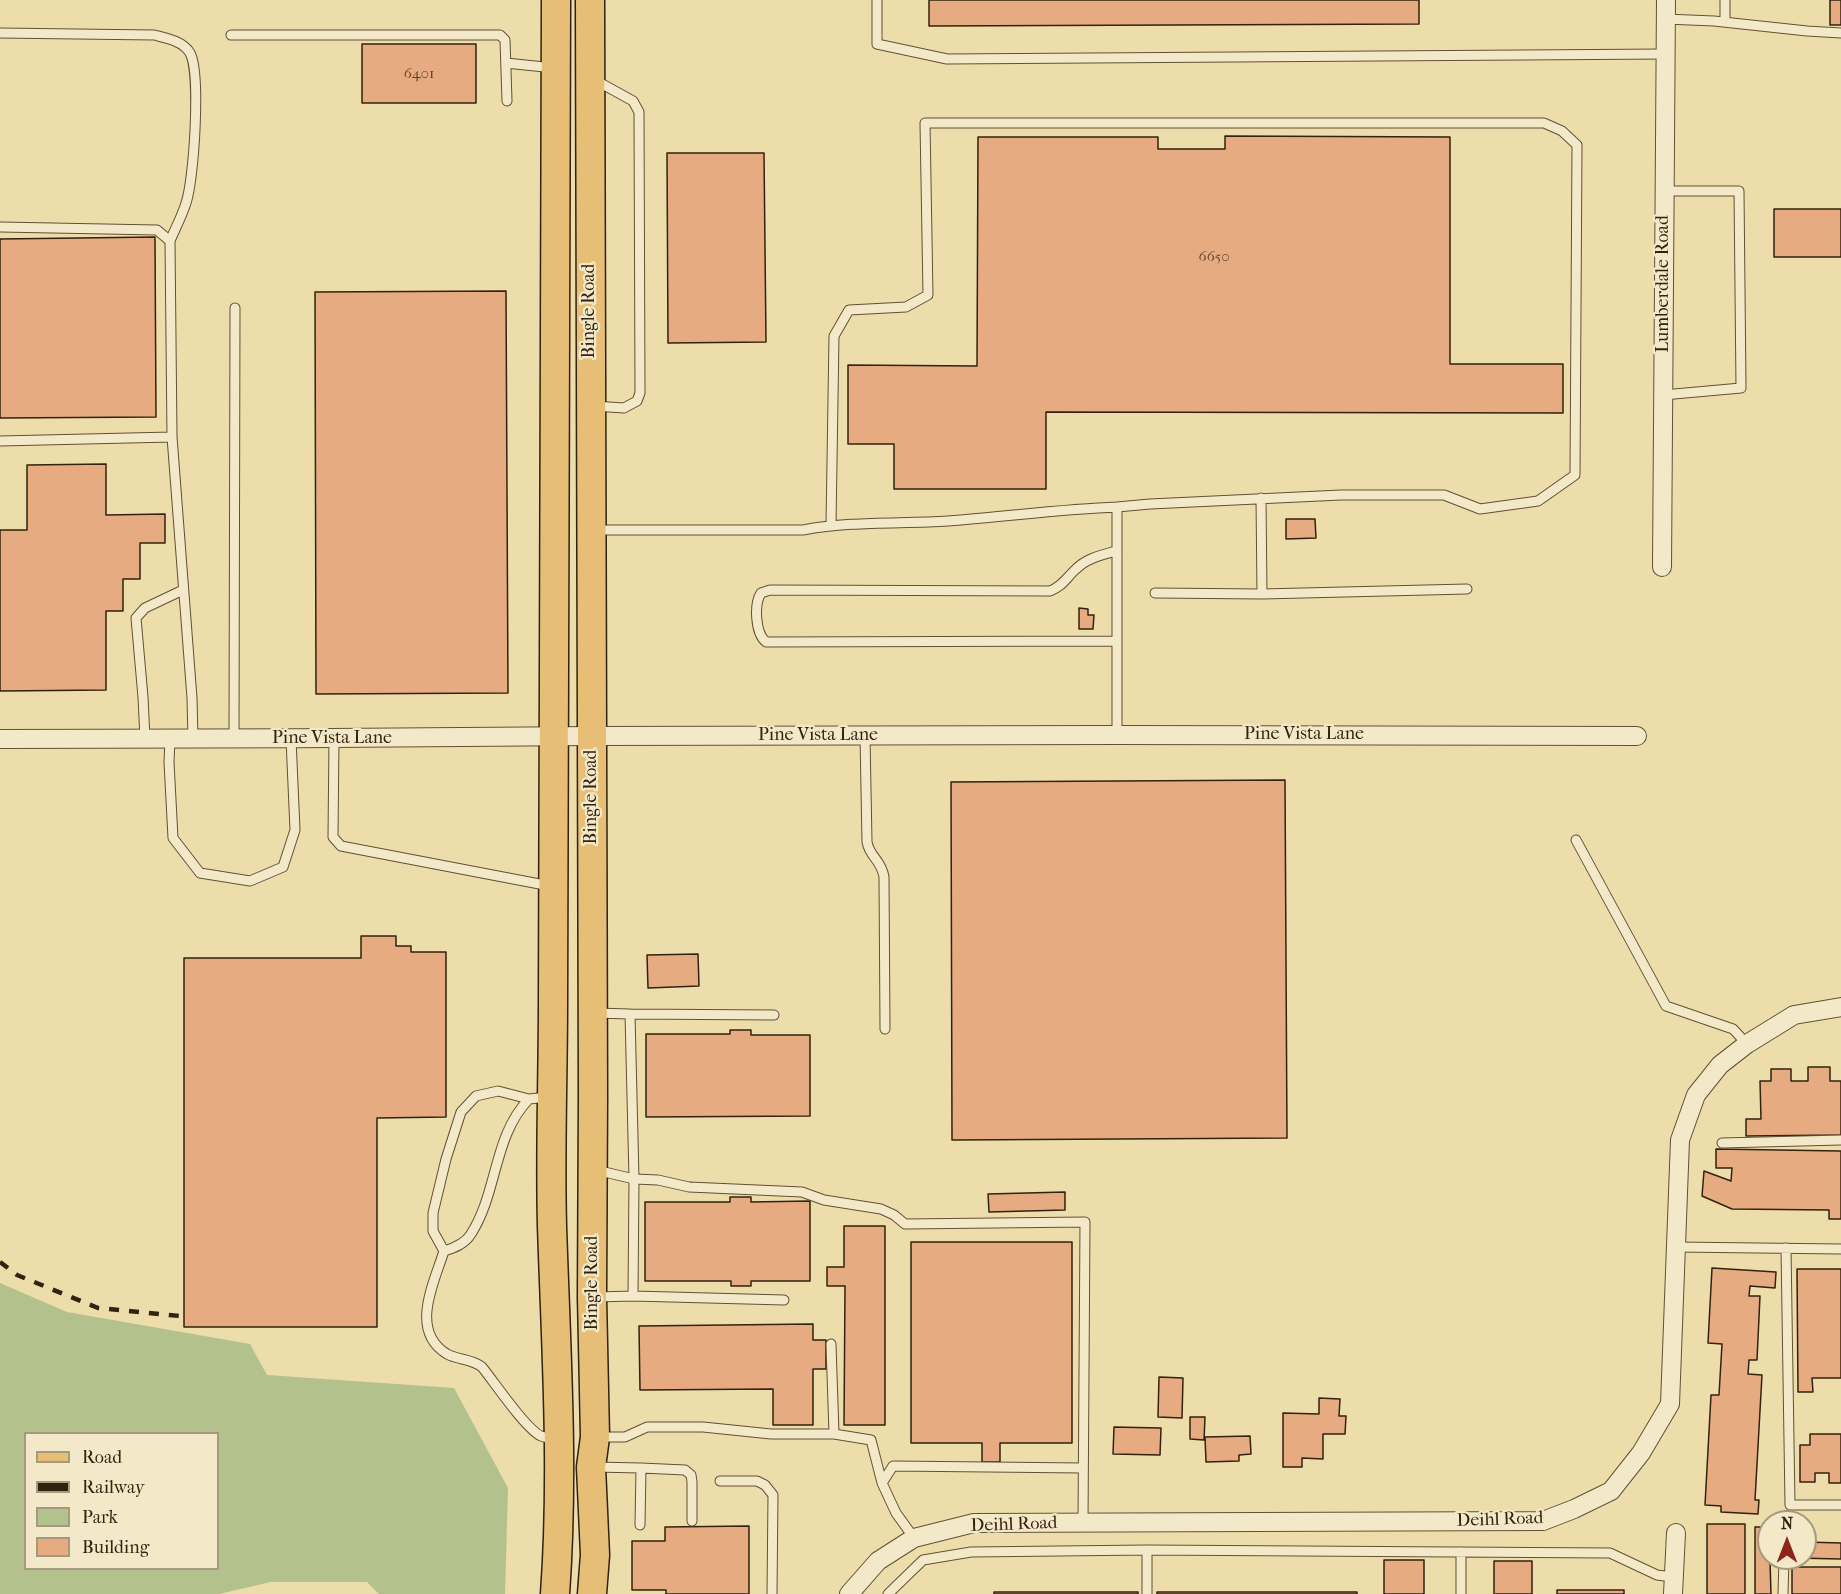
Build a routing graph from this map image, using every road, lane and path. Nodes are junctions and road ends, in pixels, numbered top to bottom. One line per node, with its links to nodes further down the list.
1 (556, 0): 13 (main road, Bingle Road)
2 (590, 0): 14 (main road, Bingle Road)
3 (877, 0): 11 (lane)
4 (1666, 0): 6 (street, Lumberdale Road)
5 (1725, 0): 7 (lane)
6 (1665, 19): 7 (lane); 11 (street, Lumberdale Road)
7 (1725, 22): 9 (lane)
8 (0, 33): 18 (lane)
9 (1841, 33)
10 (231, 35): 12 (lane)
11 (1665, 54): 16 (street, Lumberdale Road)
12 (506, 63): 13 (lane); 15 (lane)
13 (556, 68): 14 (main road); 21 (main road, Bingle Road)
14 (590, 77): 22 (main road, Bingle Road); 22 (lane)
15 (507, 100)
16 (1664, 191): 20 (street, Lumberdale Road); 20 (lane)
17 (0, 227): 18 (lane)
18 (170, 242): 23 (lane)
19 (235, 308): 45 (lane)
20 (1664, 395): 30 (street, Lumberdale Road)
21 (554, 405): 22 (main road); 40 (main road, Bingle Road)
22 (590, 406): 28 (main road, Bingle Road)
23 (172, 437): 24 (lane); 32 (lane)
24 (0, 441)
25 (1262, 498): 26 (lane); 27 (lane); 34 (lane)
26 (1117, 507): 27 (lane); 29 (lane)
27 (831, 525): 28 (lane)
28 (591, 530): 37 (main road, Bingle Road)
29 (1116, 551): 35 (lane); 35 (lane)
30 (1662, 567)
31 (1467, 589): 34 (lane)
32 (183, 590): 42 (lane); 44 (lane)
33 (1155, 593): 34 (lane)
34 (1263, 594)
35 (1116, 641): 36 (lane)
36 (1117, 735): 38 (street, Pine Vista Lane); 39 (street, Pine Vista Lane)
37 (592, 736): 38 (street, Pine Vista Lane); 40 (street, Pine Vista Lane); 51 (main road, Bingle Road)
38 (865, 736): 54 (lane)
39 (1637, 736)
40 (552, 737): 47 (street, Pine Vista Lane); 49 (main road, Bingle Road)
41 (0, 739): 42 (street, Pine Vista Lane)
42 (145, 739): 43 (street, Pine Vista Lane)
43 (170, 739): 44 (street, Pine Vista Lane); 46 (lane)
44 (192, 739): 45 (street, Pine Vista Lane)
45 (234, 739): 46 (street, Pine Vista Lane)
46 (291, 739): 47 (street, Pine Vista Lane)
47 (334, 739): 49 (lane)
48 (1576, 840): 55 (lane)
49 (552, 886): 57 (main road, Bingle Road)
50 (1841, 1007): 55 (street, Deihl Road)
51 (593, 1012): 52 (lane); 56 (main road, Bingle Road)
52 (630, 1014): 53 (lane); 61 (lane)
53 (774, 1015)
54 (885, 1029)
55 (1747, 1044): 62 (street, Deihl Road)
56 (593, 1096): 57 (main road); 60 (main road, Bingle Road)
57 (541, 1098): 65 (lane); 65 (lane); 72 (main road, Bingle Road)
58 (1841, 1140): 59 (lane)
59 (1722, 1143)
60 (593, 1169): 61 (lane); 67 (main road, Bingle Road)
61 (634, 1179): 66 (lane); 75 (lane)
62 (1676, 1247): 63 (lane); 80 (street, Deihl Road)
63 (1786, 1248): 64 (lane); 78 (lane)
64 (1841, 1249)
65 (444, 1251): 72 (lane)
66 (633, 1296): 67 (lane); 68 (lane)
67 (592, 1297): 71 (main road, Bingle Road)
68 (784, 1300)
69 (831, 1344): 70 (lane)
70 (834, 1434): 71 (lane); 77 (lane)
71 (595, 1437): 72 (main road); 73 (main road, Bingle Road)
72 (560, 1439): 88 (main road, Bingle Road)
73 (591, 1467): 74 (lane); 89 (main road, Bingle Road)
74 (641, 1468): 79 (lane); 81 (lane)
75 (1083, 1468): 77 (lane); 80 (lane)
76 (720, 1480): 90 (lane)
77 (882, 1483): 83 (lane)
78 (1841, 1505)
79 (692, 1521)
80 (1083, 1523): 83 (street, Deihl Road)
81 (640, 1525)
82 (1676, 1533): 87 (street)
83 (914, 1538): 91 (street, Deihl Road)
84 (1148, 1550): 85 (lane); 92 (lane); 93 (lane)
85 (1461, 1552): 87 (lane); 94 (lane)
86 (1784, 1570): 95 (lane)
87 (1673, 1585)
88 (555, 1594)
89 (592, 1594)
90 (772, 1594)
91 (849, 1594)
92 (888, 1594)
93 (1148, 1594)
94 (1461, 1594)
95 (1783, 1594)

